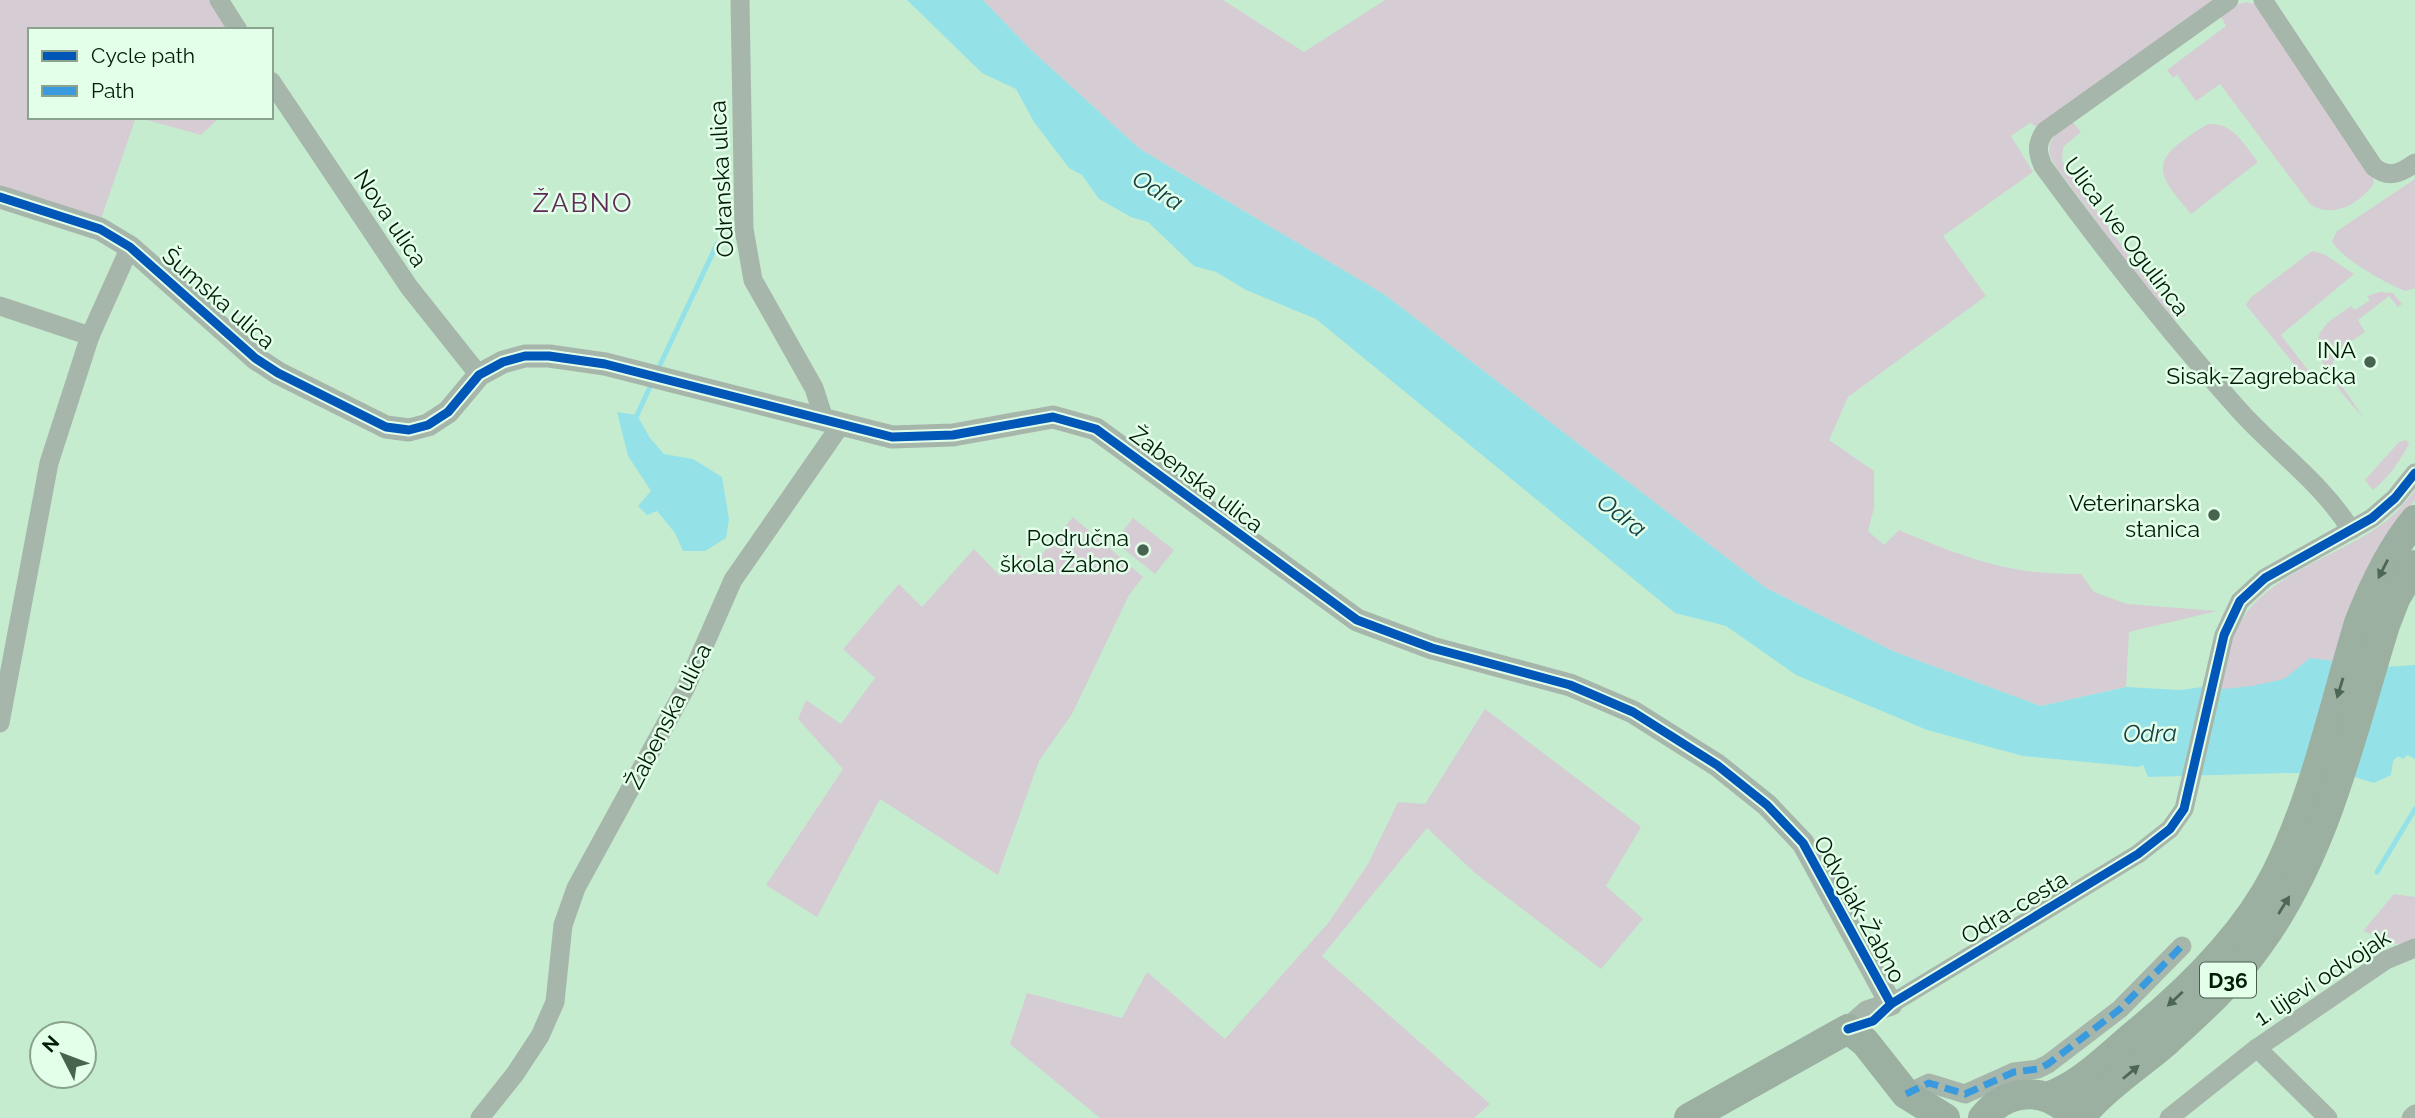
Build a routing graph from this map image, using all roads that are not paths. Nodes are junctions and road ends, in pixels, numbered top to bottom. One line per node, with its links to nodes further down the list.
1 (219, 0): 5 (street)
2 (740, 0): 13 (street, Odranska ulica)
3 (2229, 0): 16 (street, Ulica Ive Ogulinca)
4 (2263, 0): 7 (street)
5 (237, 28)
6 (273, 83): 12 (street, Nova ulica)
7 (2415, 163)
8 (0, 197): 9 (street, Šumska ulica)
9 (131, 247): 11 (street); 12 (street, Šumska ulica)
10 (0, 306): 11 (street)
11 (90, 336): 20 (street)
12 (480, 375): 13 (street, Šumska ulica)
13 (833, 424): 19 (street, Žabenska ulica); 32 (street, Žabenska ulica)
14 (2415, 473): 16 (street, Odra-cesta)
15 (2415, 520): 18 (main road, D36, one-way to 18)
16 (2351, 530): 24 (street, Odra-cesta)
17 (2415, 565): 18 (main road, D36)
18 (2372, 624): 21 (main road, D36)
19 (1508, 666): 24 (street, Odvojak-Žabno)
20 (0, 723)
21 (2316, 807): 28 (main road, D36, one-way to 28); 35 (main road, D36, one-way to 21)
22 (2182, 946): 27 (street)
23 (2415, 948): 26 (street, 1. lijevi odvojak)
24 (1891, 1004): 25 (street, Odra-cesta)
25 (1848, 1030): 27 (main road, D36); 33 (main road, Odra-cesta)
26 (2257, 1048): 36 (street, 1. lijevi odvojak); 37 (street, 1. lijevi odvojak)
27 (1906, 1094): 30 (main road, D36)
28 (2048, 1097): 29 (main road, D36); 34 (main road)
29 (1990, 1111): 30 (main road, D36)
30 (1939, 1113)
31 (2415, 1114): 38 (street)
32 (480, 1118)
33 (1689, 1118)
34 (2073, 1118)
35 (2082, 1118)
36 (2169, 1118)
37 (2328, 1118)
38 (2411, 1118)

